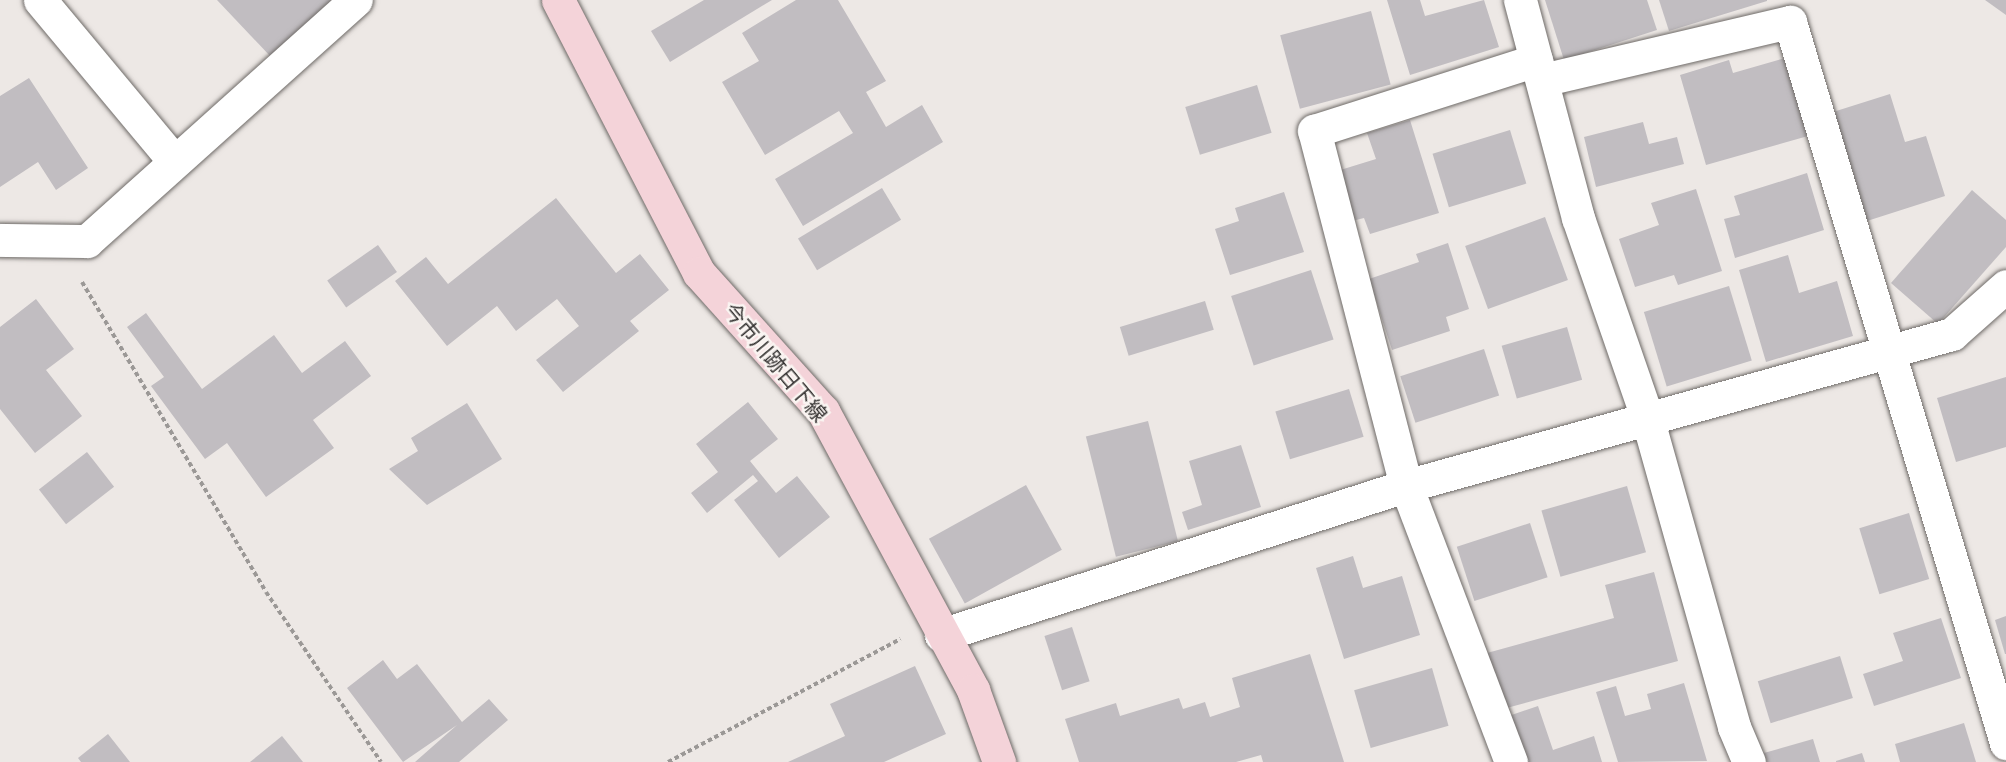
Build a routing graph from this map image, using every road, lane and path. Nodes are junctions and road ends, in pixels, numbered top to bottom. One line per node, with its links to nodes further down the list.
1 (40, 0): 6 (street)
2 (356, 0): 6 (street)
3 (558, 0): 13 (street, 今市川跡日下線)
4 (1520, 0): 5 (street)
5 (1539, 70): 10 (street); 11 (street); 12 (street)
6 (174, 161): 8 (street)
7 (0, 240): 8 (street)
8 (59, 240): 15 (path)
9 (2006, 286): 10 (street)
10 (1887, 352): 11 (street); 14 (street)
11 (1647, 417): 12 (street); 19 (street)
12 (1406, 486): 13 (street); 18 (street)
13 (937, 628): 16 (path); 17 (street, 今市川跡日下線)
14 (2006, 743)
15 (381, 762)
16 (668, 762)
17 (999, 762)
18 (1511, 762)
19 (1749, 762)

